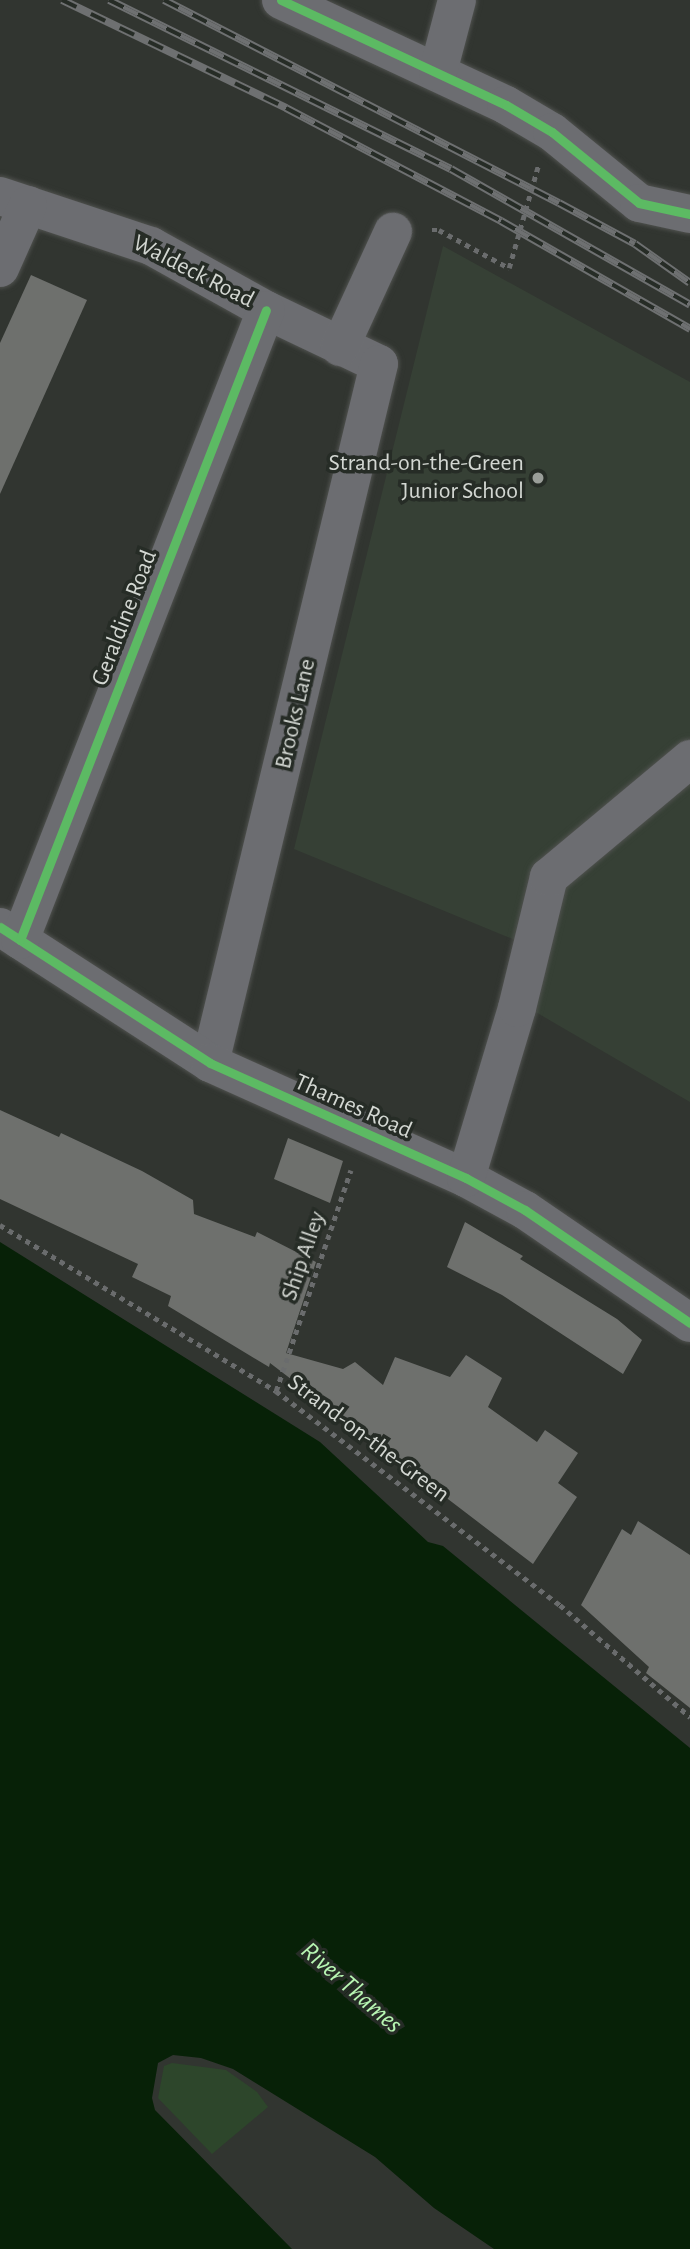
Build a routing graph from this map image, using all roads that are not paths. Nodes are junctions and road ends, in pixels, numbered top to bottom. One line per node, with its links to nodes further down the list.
1 (281, 0): 3 (street)
2 (457, 0): 3 (street)
3 (438, 72): 5 (street)
4 (14, 201): 7 (street); 8 (street, Waldeck Road)
5 (690, 214)
6 (393, 232): 9 (street)
7 (0, 268)
8 (266, 310): 9 (street, Waldeck Road); 12 (street, Geraldine Road)
9 (340, 347): 10 (street, Waldeck Road)
10 (379, 364): 13 (street, Brooks Lane)
11 (690, 759): 14 (street)
12 (10, 934): 13 (street, Thames Road)
13 (210, 1063): 14 (street, Thames Road)
14 (466, 1178): 15 (street, Thames Road)
15 (690, 1324)

